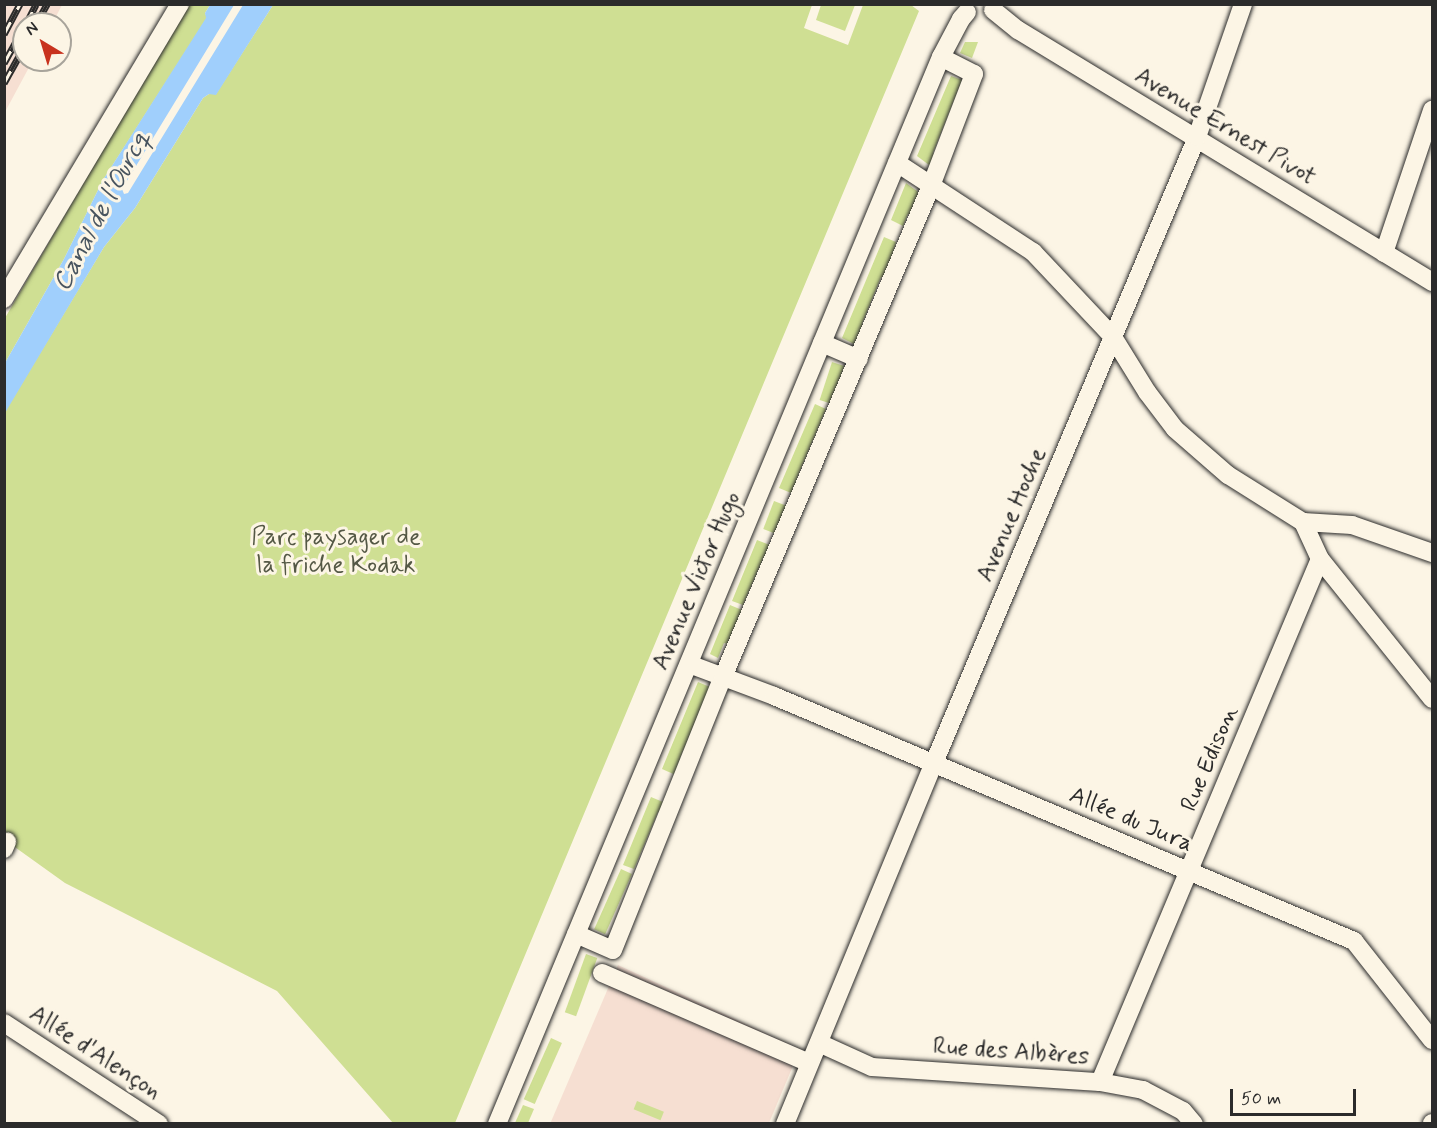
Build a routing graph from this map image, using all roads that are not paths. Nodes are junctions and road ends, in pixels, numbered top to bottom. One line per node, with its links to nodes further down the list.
1 (180, 4): 12 (street)
2 (1244, 4): 7 (street, Avenue Hoche)
3 (962, 7): 4 (street); 5 (street, Avenue Victor Hugo)
4 (994, 7): 7 (street, Avenue Ernest Pivot)
5 (941, 57): 8 (street, Avenue Victor Hugo); 9 (street)
6 (1432, 110): 10 (street)
7 (1197, 137): 10 (street, Avenue Ernest Pivot); 13 (street, Avenue Hoche)
8 (897, 163): 9 (street); 14 (street, Avenue Victor Hugo)
9 (931, 186): 13 (street); 15 (street)
10 (1384, 253): 11 (street, Avenue Ernest Pivot)
11 (1432, 282)
12 (4, 299)
13 (1113, 337): 16 (street); 22 (street, Avenue Hoche)
14 (822, 344): 15 (street); 19 (street, Avenue Victor Hugo)
15 (859, 359): 20 (street)
16 (1303, 522): 17 (street); 18 (street)
17 (1432, 553)
18 (1320, 559): 21 (street); 23 (street, Rue Edison)
19 (688, 664): 20 (street, Allée du Jura); 24 (street, Avenue Victor Hugo)
20 (723, 677): 22 (street, Allée du Jura); 24 (street)
21 (1432, 699)
22 (934, 763): 23 (street, Allée du Jura); 28 (street, Avenue Hoche)
23 (1189, 871): 27 (street, Allée du Jura); 30 (street, Rue Edison)
24 (576, 934): 32 (street, Avenue Victor Hugo)
25 (602, 973): 29 (street)
26 (4, 1023): 31 (street, Allée d'Alençon)
27 (1432, 1040)
28 (819, 1043): 29 (street, Avenue Hoche); 30 (street, Rue des Albères)
29 (809, 1063): 33 (street, Avenue Hoche)
30 (1100, 1082): 34 (street, Rue des Albères)
31 (159, 1124)
32 (497, 1124)
33 (785, 1124)
34 (1194, 1124)

